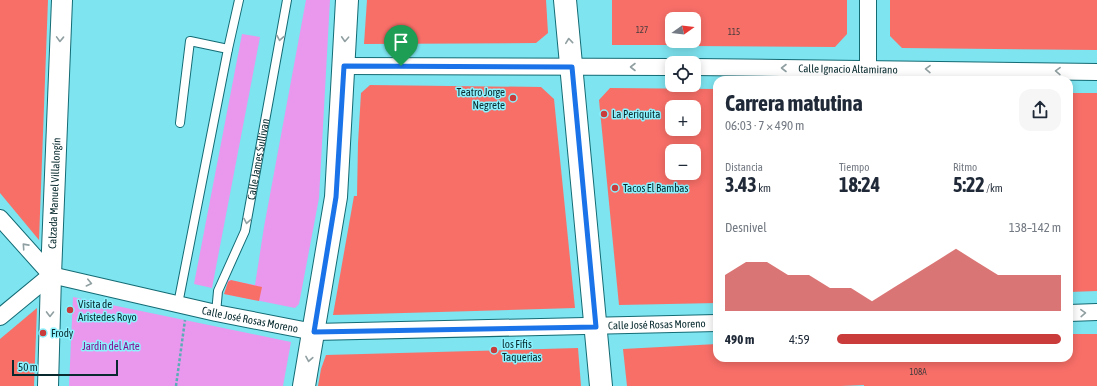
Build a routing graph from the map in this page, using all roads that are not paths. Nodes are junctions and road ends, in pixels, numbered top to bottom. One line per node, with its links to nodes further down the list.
1 (62, 0): 16 (street, Calzada Manuel Villalongín, one-way to 16)
2 (239, 0): 7 (lane)
3 (287, 0): 19 (lane, Calle James Sullivan, one-way to 19)
4 (347, 0): 8 (main road, one-way to 8)
5 (565, 0): 9 (main road, one-way to 5)
6 (868, 0): 13 (street)
7 (228, 49): 14 (lane); 17 (lane)
8 (344, 66): 9 (street); 24 (main road)
9 (572, 67): 10 (street, one-way to 9); 23 (main road)
10 (665, 67)
11 (701, 67): 13 (street, Calle Ignacio Altamirano, one-way to 11)
12 (1097, 72): 13 (street, Calle Ignacio Altamirano, one-way to 13)
13 (868, 74)
14 (180, 122)
15 (0, 218): 16 (street, one-way to 15)
16 (50, 275): 17 (street, Calle José Rosas Moreno, one-way to 17); 21 (street); 25 (street, Calzada Manuel Villalongín, one-way to 25)
17 (183, 305): 19 (street, Calle José Rosas Moreno)
18 (1097, 312): 20 (street, one-way to 18)
19 (216, 313): 24 (street, Calle José Rosas Moreno)
20 (1073, 313)
21 (0, 317)
22 (713, 324): 23 (street, Calle José Rosas Moreno)
23 (596, 327): 24 (street, Calle José Rosas Moreno); 27 (main road)
24 (314, 332): 26 (main road, one-way to 26)
25 (48, 386)
26 (304, 386)
27 (601, 386)

